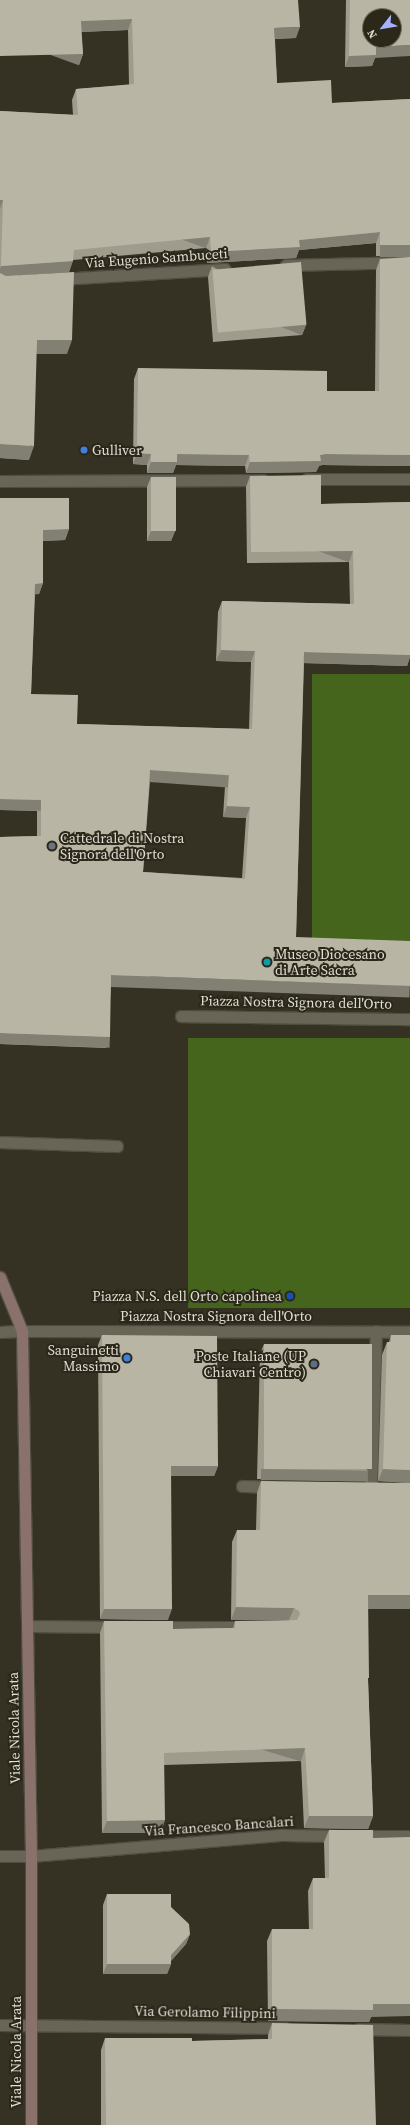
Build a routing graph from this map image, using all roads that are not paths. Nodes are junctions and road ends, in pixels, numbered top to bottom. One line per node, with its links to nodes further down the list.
1 (410, 262): 2 (street)
2 (275, 266)
3 (236, 268): 4 (street, Via Eugenio Sambuceti)
4 (47, 280)
5 (300, 479): 6 (street)
6 (410, 479)
7 (276, 480): 8 (street)
8 (0, 481)
9 (182, 1016): 10 (street, Piazza Nostra Signora dell'Orto)
10 (410, 1019)
11 (0, 1142): 12 (street)
12 (117, 1146)
13 (0, 1276): 14 (main road)
14 (22, 1331): 15 (street, Piazza Nostra Signora dell'Orto); 16 (street, Piazza Nostra Signora dell'Orto); 21 (main road, Viale Nicola Arata)
15 (376, 1331): 17 (street, Piazza Nostra Signora dell'Orto); 20 (street)
16 (0, 1332)
17 (410, 1332)
18 (242, 1486): 19 (street)
19 (288, 1487)
20 (371, 1488)
21 (27, 1626): 22 (street); 27 (main road, Viale Nicola Arata)
22 (130, 1627)
23 (146, 1627): 24 (street)
24 (257, 1627)
25 (410, 1836): 27 (street, Via Francesco Bancalari)
26 (0, 1856): 27 (street, Via Francesco Bancalari)
27 (31, 1856): 29 (main road, Viale Nicola Arata)
28 (0, 2025): 29 (street, Via Gerolamo Filippini)
29 (32, 2025): 30 (street, Via Gerolamo Filippini); 33 (main road, Viale Nicola Arata)
30 (298, 2028)
31 (346, 2029): 32 (street)
32 (410, 2030)
33 (31, 2125)

